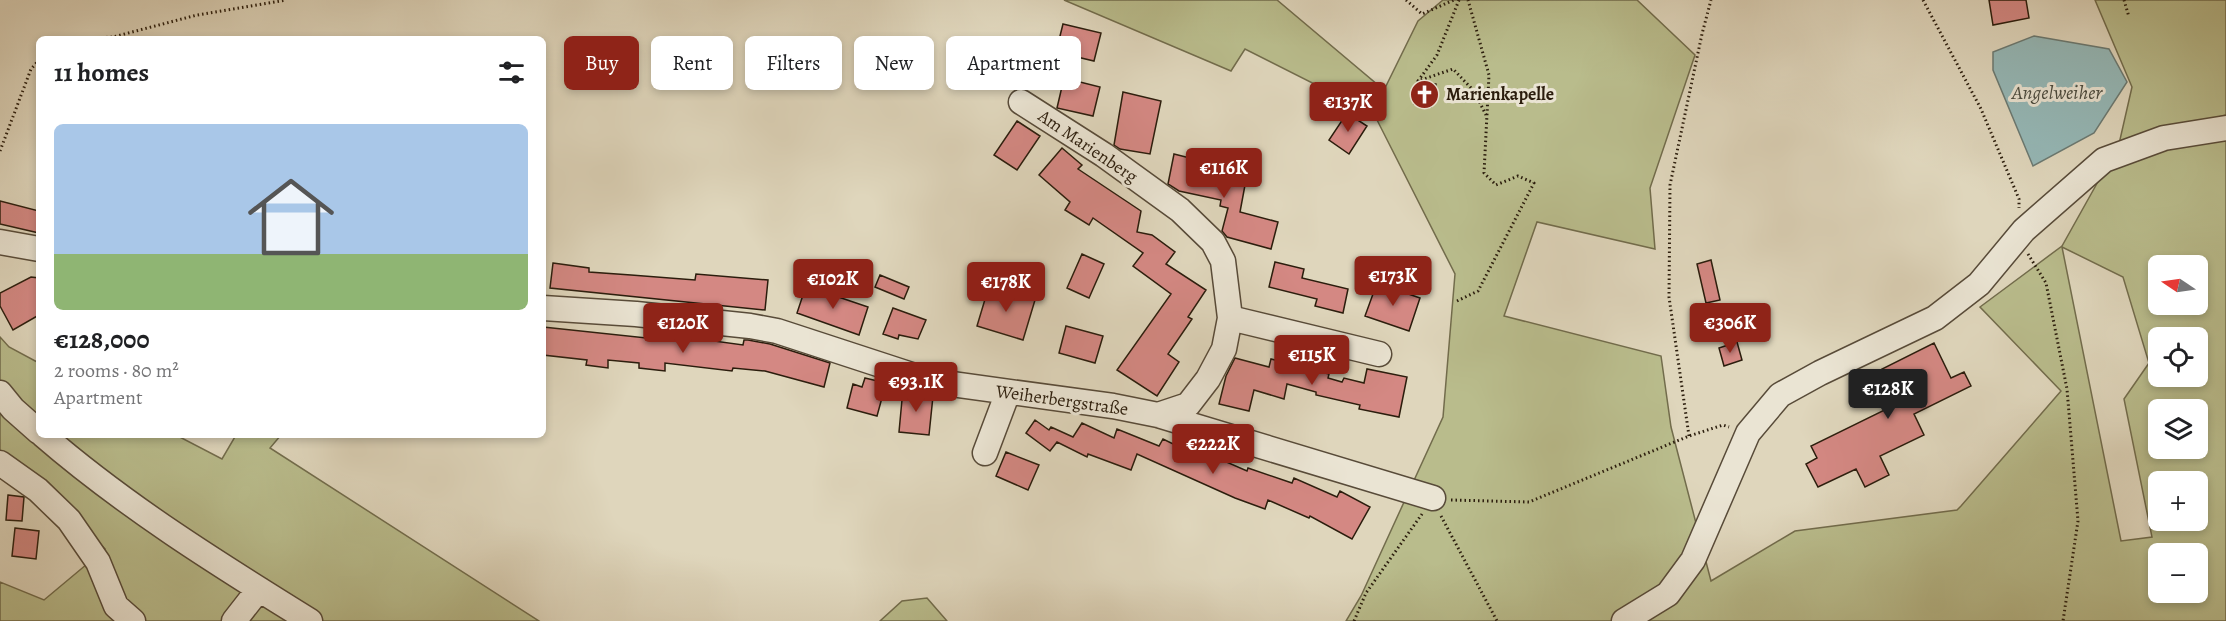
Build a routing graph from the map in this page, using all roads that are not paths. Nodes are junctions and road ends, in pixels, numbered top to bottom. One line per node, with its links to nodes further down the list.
1 (1021, 102): 6 (street, Am Marienberg)
2 (2226, 128): 20 (street)
3 (0, 242): 4 (street)
4 (36, 248)
5 (546, 308): 8 (street, Weiherbergstraße)
6 (1230, 318): 7 (street); 10 (street, Am Marienberg)
7 (1379, 354)
8 (1008, 392): 10 (street, Weiherbergstraße); 13 (street)
9 (0, 393): 11 (street)
10 (1158, 415): 15 (street, Weiherbergstraße)
11 (36, 429)
12 (47, 438): 16 (street)
13 (985, 453)
14 (0, 463): 17 (street)
15 (1433, 498)
16 (259, 590): 18 (street); 19 (street)
17 (133, 621)
18 (234, 621)
19 (310, 621)
20 (1624, 621)

